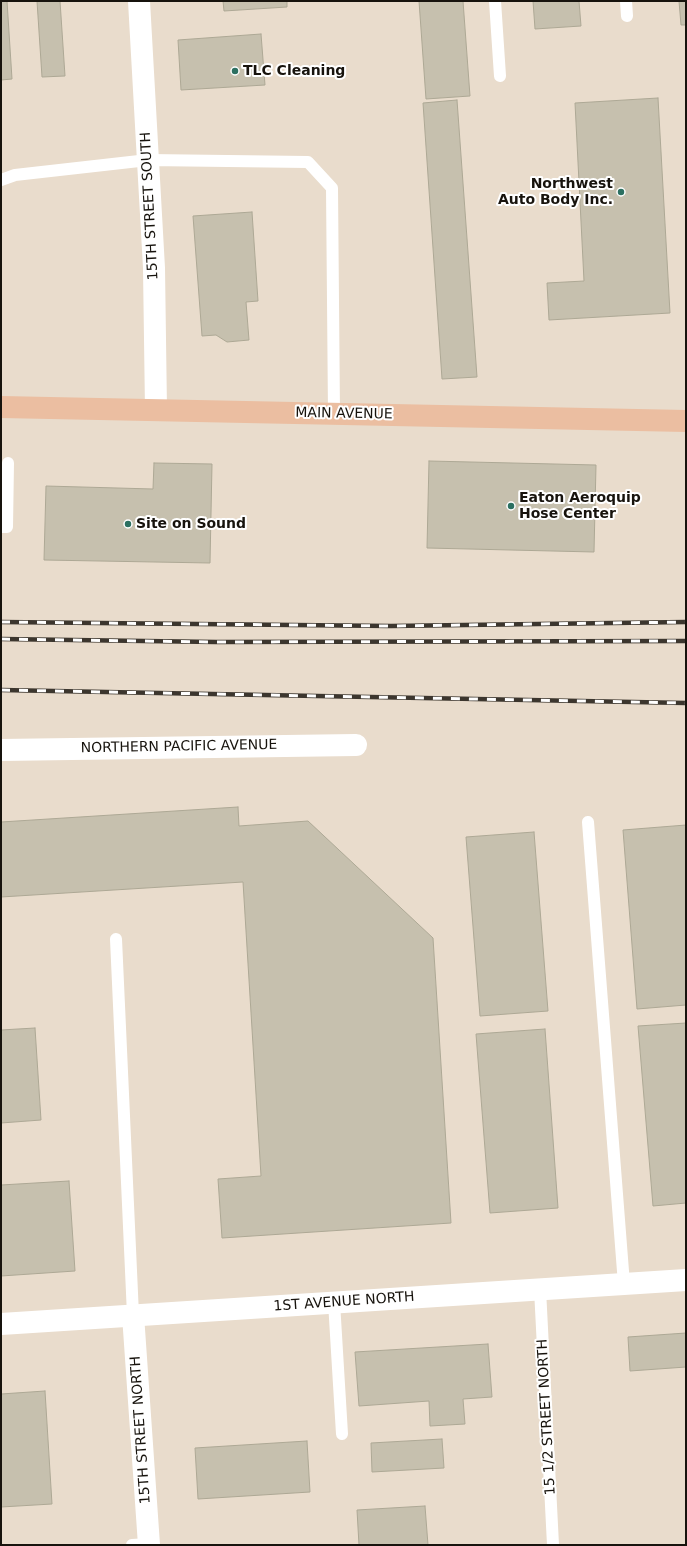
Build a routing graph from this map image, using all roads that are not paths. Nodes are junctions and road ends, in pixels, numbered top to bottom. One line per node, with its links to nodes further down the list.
1 (139, 1): 6 (street, 15TH STREET SOUTH)
2 (495, 1): 5 (lane)
3 (626, 1): 4 (lane)
4 (627, 16)
5 (500, 76)
6 (148, 160): 7 (lane); 9 (street, 15TH STREET SOUTH); 10 (lane)
7 (1, 180)
8 (1, 407): 9 (main road, MAIN AVENUE)
9 (156, 410): 10 (main road, MAIN AVENUE)
10 (334, 414): 11 (main road, MAIN AVENUE)
11 (686, 421)
12 (8, 463): 13 (lane)
13 (1, 527)
14 (356, 745): 15 (street, NORTHERN PACIFIC AVENUE)
15 (1, 750)
16 (588, 822): 19 (lane)
17 (116, 939): 22 (lane)
18 (686, 1280): 19 (street, 1ST AVENUE NORTH)
19 (624, 1284): 20 (street, 1ST AVENUE NORTH)
20 (540, 1289): 21 (street, 1ST AVENUE NORTH); 26 (lane, 15 1/2 STREET NORTH)
21 (334, 1302): 22 (street, 1ST AVENUE NORTH); 24 (lane)
22 (133, 1315): 23 (street, 1ST AVENUE NORTH); 25 (street, 15TH STREET NORTH)
23 (1, 1324)
24 (342, 1434)
25 (143, 1545)
26 (554, 1545)

